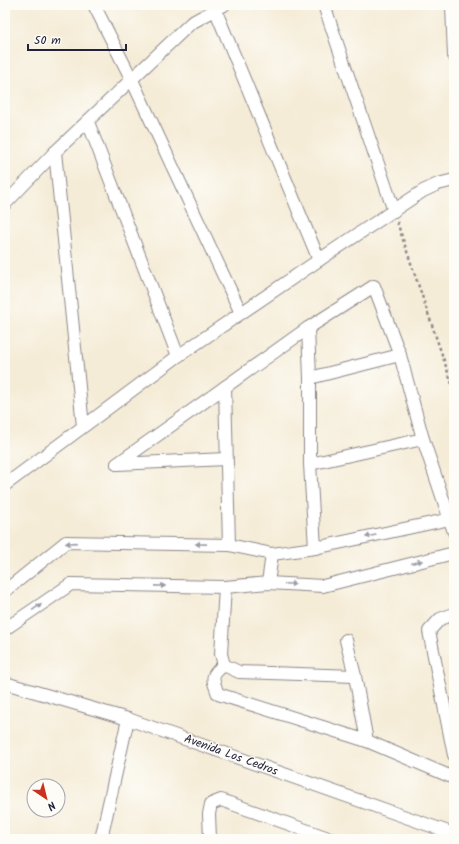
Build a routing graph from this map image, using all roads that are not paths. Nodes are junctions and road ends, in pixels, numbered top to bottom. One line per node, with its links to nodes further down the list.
1 (94, 5): 6 (street)
2 (324, 5): 11 (street)
3 (452, 5): 5 (street)
4 (220, 7): 6 (street); 12 (street)
5 (454, 56)
6 (132, 80): 7 (street); 13 (street)
7 (88, 122): 8 (street); 16 (street)
8 (55, 152): 10 (street); 19 (street)
9 (454, 180): 11 (street)
10 (5, 204)
11 (394, 211): 12 (street)
12 (319, 260): 13 (street)
13 (241, 312): 16 (street)
14 (308, 328): 15 (street); 17 (street); 18 (street)
15 (400, 355): 17 (street); 20 (street)
16 (178, 356): 19 (street)
17 (310, 378): 24 (street)
18 (225, 387): 21 (street); 22 (street)
19 (83, 426): 25 (street)
20 (423, 439): 24 (street); 26 (street)
21 (150, 441): 23 (street); 23 (street)
22 (226, 459): 23 (street); 28 (street)
23 (151, 462)
24 (310, 464): 29 (street)
25 (5, 485)
26 (450, 519): 27 (street); 29 (street, one-way to 29)
27 (454, 532)
28 (229, 545): 31 (street); 34 (street, one-way to 34)
29 (315, 548): 31 (street)
30 (454, 553): 32 (street, one-way to 30)
31 (272, 554): 32 (street)
32 (268, 583): 33 (street)
33 (225, 587): 36 (street, one-way to 33); 38 (street)
34 (5, 591)
35 (454, 614): 43 (street)
36 (5, 629)
37 (346, 640): 39 (street)
38 (224, 665): 39 (street); 42 (street)
39 (354, 676): 42 (street)
40 (5, 683): 41 (street, Avenida Los Cedros)
41 (128, 719): 45 (street, Avenida Los Cedros); 46 (street)
42 (367, 741): 44 (street)
43 (454, 756)
44 (454, 778)
45 (454, 834)
46 (101, 839)
47 (210, 839): 48 (street)
48 (331, 839)

